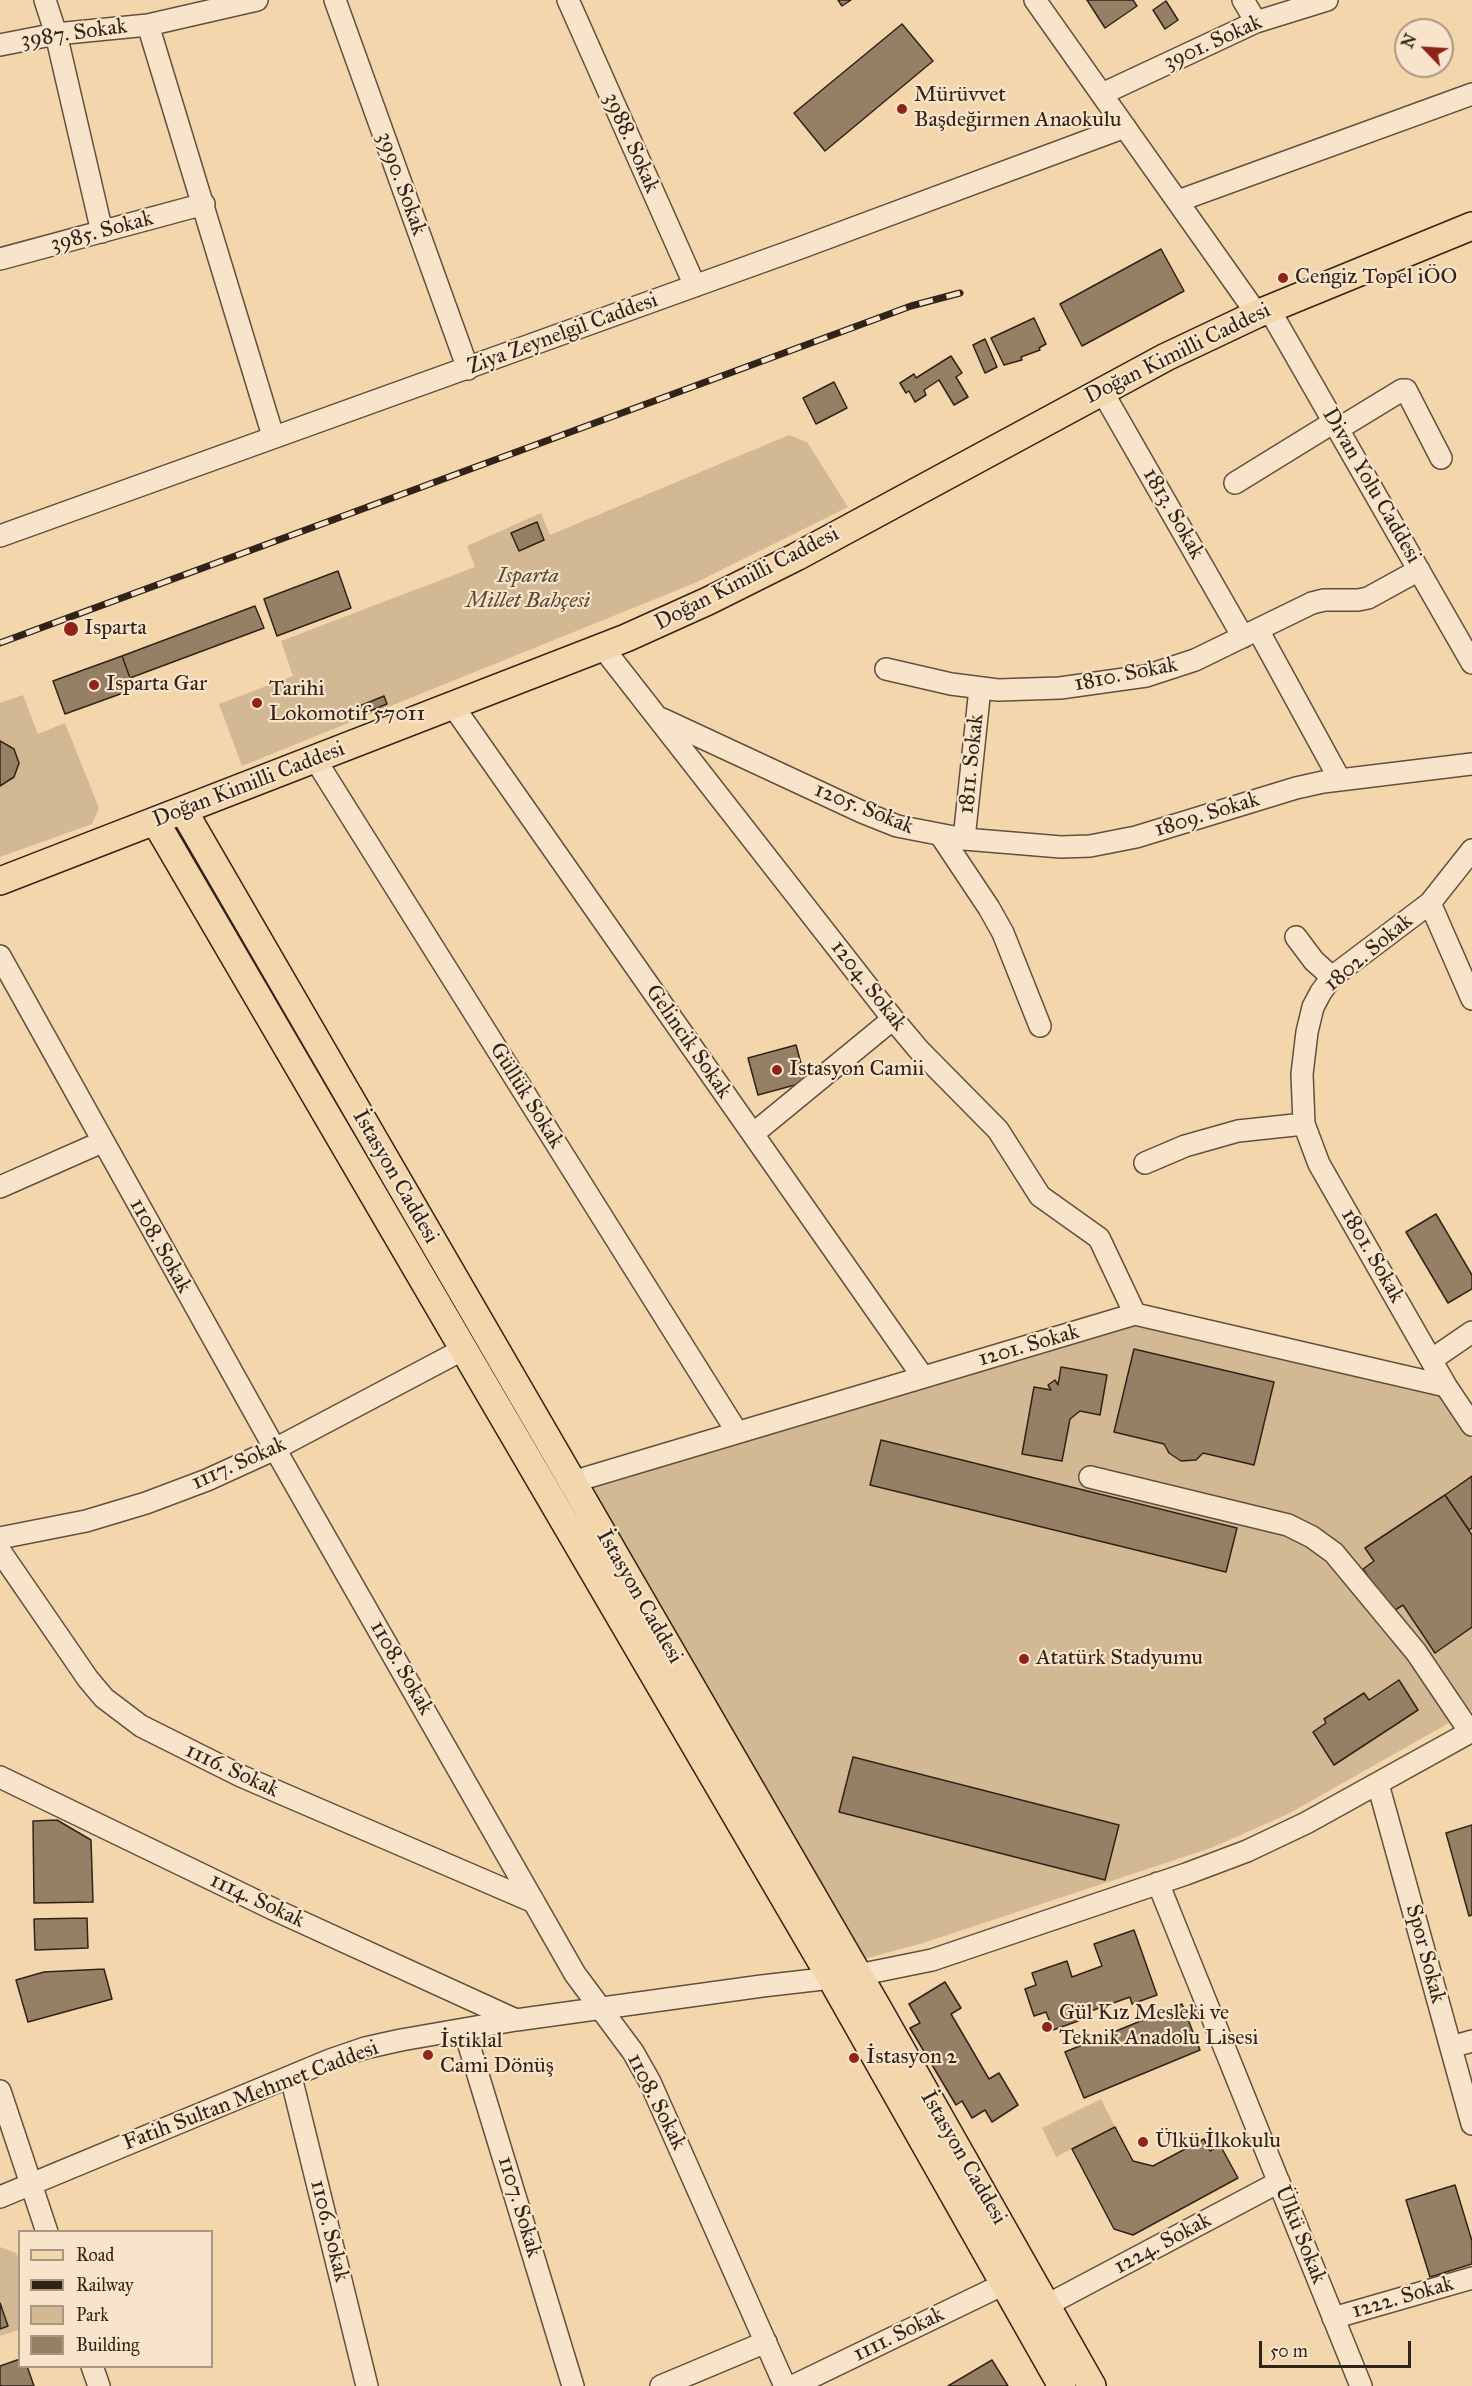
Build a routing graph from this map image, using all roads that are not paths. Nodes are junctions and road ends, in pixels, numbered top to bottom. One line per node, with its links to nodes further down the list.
1 (45, 0): 10 (street)
2 (257, 0): 9 (street, 3987. Sokak)
3 (335, 0): 22 (street, 3990. Sokak)
4 (568, 0): 20 (street, 3988. Sokak)
5 (1035, 0): 12 (street, Divan Yolu Caddesi)
6 (1243, 0): 8 (street)
7 (1326, 0): 8 (street, 3901. Sokak)
8 (1257, 22): 12 (street, 3901. Sokak)
9 (148, 25): 10 (street, 3987. Sokak); 16 (street)
10 (56, 34): 11 (street, 3987. Sokak); 18 (street)
11 (0, 45)
12 (1102, 94): 14 (street, Divan Yolu Caddesi)
13 (1472, 94): 15 (street)
14 (1125, 127): 15 (street, Divan Yolu Caddesi); 20 (street, Ziya Zeynelgil Caddesi)
15 (1178, 201): 21 (street, Divan Yolu Caddesi)
16 (204, 204): 18 (street, 3985. Sokak); 25 (street)
17 (1472, 226): 21 (main road, Doğan Kimilli Caddesi)
18 (102, 232): 19 (street, 3985. Sokak)
19 (0, 260)
20 (695, 286): 22 (street, Ziya Zeynelgil Caddesi)
21 (1263, 311): 23 (main road, Doğan Kimilli Caddesi); 24 (street, Divan Yolu Caddesi)
22 (468, 369): 25 (street, Ziya Zeynelgil Caddesi)
23 (1102, 391): 30 (street, 1813. Sokak); 31 (main road, Doğan Kimilli Caddesi)
24 (1336, 426): 26 (street); 27 (street); 29 (street, Divan Yolu Caddesi)
25 (273, 436): 28 (street, Ziya Zeynelgil Caddesi)
26 (1441, 458)
27 (1234, 483)
28 (0, 536)
29 (1419, 570): 30 (street, 1810. Sokak); 32 (street, Divan Yolu Caddesi)
30 (1250, 633): 34 (street, 1810. Sokak); 39 (street, 1813. Sokak)
31 (603, 648): 35 (main road, Doğan Kimilli Caddesi); 36 (street, 1204. Sokak)
32 (1472, 663)
33 (886, 669): 34 (street, 1810. Sokak)
34 (980, 688): 43 (street, 1811. Sokak)
35 (453, 706): 37 (main road, Doğan Kimilli Caddesi); 54 (street, Gelincik Sokak)
36 (658, 717): 42 (street, 1205. Sokak); 51 (street, 1204. Sokak)
37 (315, 759): 40 (main road, Doğan Kimilli Caddesi); 65 (street, Güllük Sokak)
38 (1472, 765): 39 (street, 1809. Sokak)
39 (1340, 780): 43 (street, 1809. Sokak)
40 (183, 810): 41 (main road, Doğan Kimilli Caddesi); 68 (main road, İstasyon Caddesi)
41 (155, 821): 45 (main road, Doğan Kimilli Caddesi); 60 (main road, İstasyon Caddesi)
42 (941, 836): 43 (street, 1809. Sokak); 52 (street, 1205. Sokak)
43 (964, 839)
44 (1472, 850): 46 (street, 1802. Sokak)
45 (0, 881)
46 (1430, 903): 49 (street, 1802. Sokak); 50 (street)
47 (1296, 937): 49 (street)
48 (0, 956): 55 (street, 1108. Sokak)
49 (1332, 977): 53 (street, 1802. Sokak)
50 (1472, 999)
51 (893, 1019): 54 (street); 58 (street, 1204. Sokak)
52 (1040, 1026)
53 (1304, 1124): 56 (street); 61 (street, 1801. Sokak)
54 (753, 1134): 62 (street, Gelincik Sokak)
55 (102, 1142): 57 (street); 66 (street, 1108. Sokak)
56 (1144, 1163)
57 (0, 1187)
58 (1136, 1314): 62 (street, 1201. Sokak); 63 (street, 1201. Sokak)
59 (1472, 1332): 61 (street)
60 (464, 1349): 66 (street, 1117. Sokak); 77 (main road, İstasyon Caddesi)
61 (1431, 1360): 63 (street, 1801. Sokak)
62 (923, 1377): 65 (street, 1201. Sokak)
63 (1446, 1386): 64 (street)
64 (1472, 1425)
65 (737, 1432): 68 (street, 1201. Sokak)
66 (275, 1449): 69 (street, 1117. Sokak); 75 (street, 1108. Sokak)
67 (1090, 1477): 71 (street)
68 (573, 1482): 76 (main road, İstasyon Caddesi)
69 (0, 1538)
70 (0, 1551): 75 (street, 1116. Sokak)
71 (1471, 1732): 73 (street, Fatih Sultan Mehmet Caddesi)
72 (0, 1777): 79 (street, 1114. Sokak)
73 (1378, 1784): 74 (street, Fatih Sultan Mehmet Caddesi); 82 (street, Spor Sokak)
74 (1158, 1883): 76 (street, Fatih Sultan Mehmet Caddesi); 86 (street, Ülkü Sokak)
75 (534, 1902): 78 (street, 1108. Sokak)
76 (858, 1975): 77 (street, Fatih Sultan Mehmet Caddesi); 92 (main road, İstasyon Caddesi)
77 (831, 1978): 78 (street, Fatih Sultan Mehmet Caddesi); 91 (main road, İstasyon Caddesi)
78 (599, 2008): 79 (street, Fatih Sultan Mehmet Caddesi); 94 (street, 1108. Sokak)
79 (516, 2020): 80 (street, Fatih Sultan Mehmet Caddesi)
80 (464, 2029): 83 (street, Fatih Sultan Mehmet Caddesi); 98 (street, 1107. Sokak)
81 (1472, 2041): 82 (street)
82 (1450, 2046): 85 (street, Spor Sokak)
83 (291, 2077): 87 (street, Fatih Sultan Mehmet Caddesi); 97 (street, 1106. Sokak)
84 (0, 2091): 87 (street)
85 (1472, 2124)
86 (1279, 2182): 92 (street, 1224. Sokak); 93 (street, Ülkü Sokak)
87 (31, 2185): 88 (street, Fatih Sultan Mehmet Caddesi); 89 (street)
88 (0, 2197)
89 (46, 2230)
90 (1472, 2277): 93 (street, 1222. Sokak)
91 (1004, 2284): 101 (street, 1111. Sokak); 102 (main road, İstasyon Caddesi)
92 (1047, 2306): 103 (main road, İstasyon Caddesi)
93 (1334, 2318): 104 (street, Ülkü Sokak)
94 (766, 2342): 99 (street); 100 (street, 1108. Sokak)
95 (92, 2368): 96 (street)
96 (99, 2386)
97 (367, 2386)
98 (573, 2386)
99 (662, 2386)
100 (786, 2386)
101 (793, 2386)
102 (1062, 2386)
103 (1092, 2386)
104 (1361, 2386)

